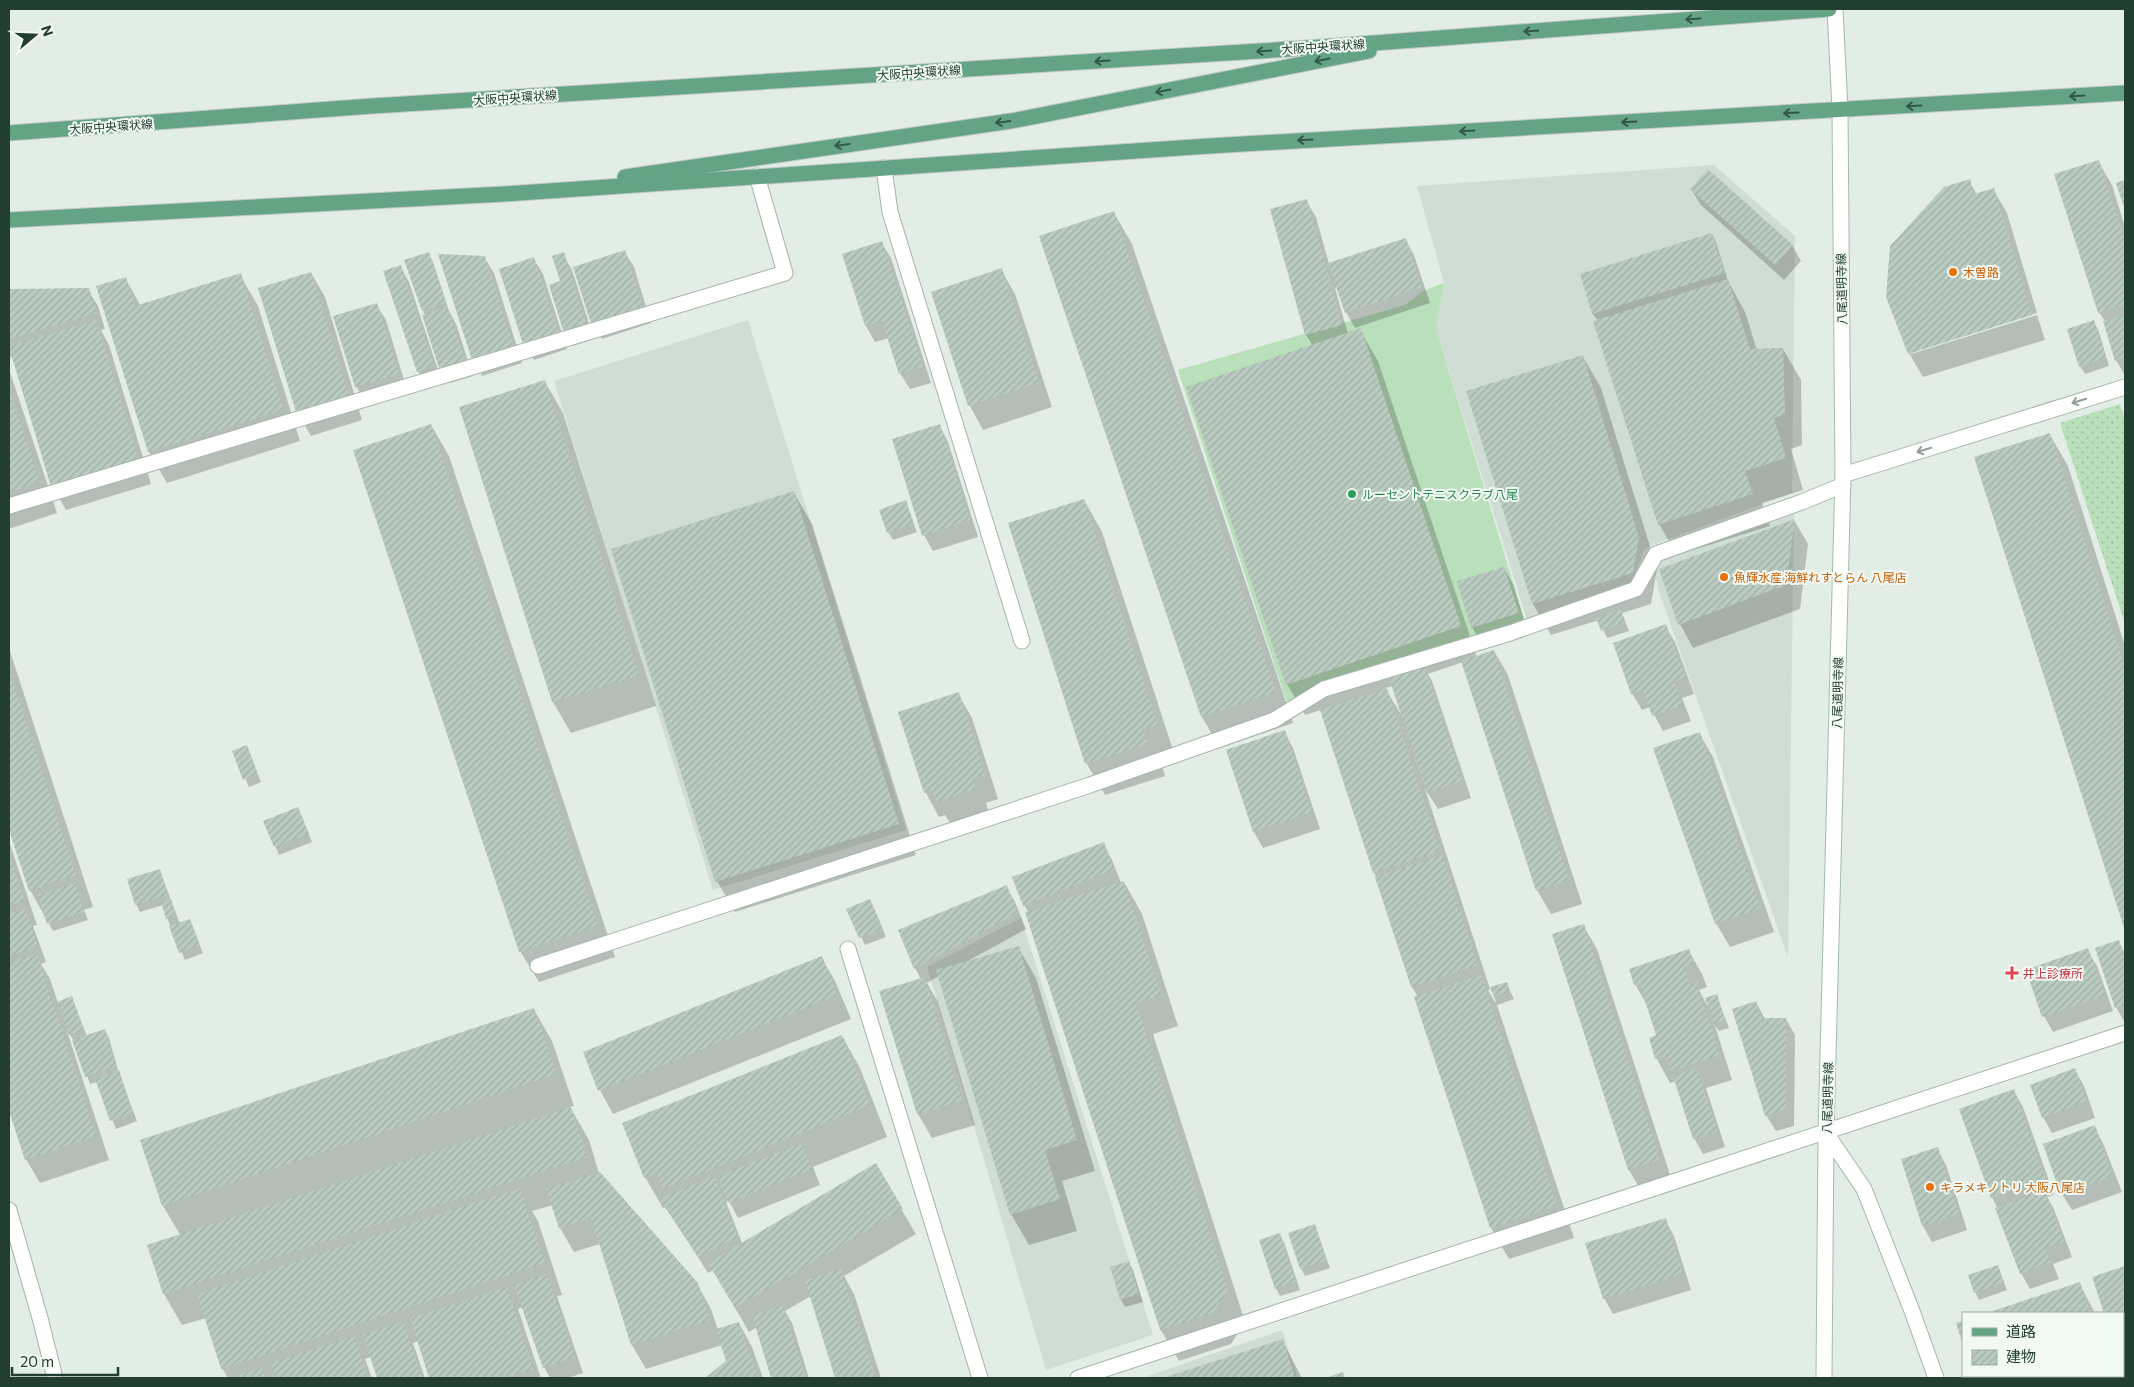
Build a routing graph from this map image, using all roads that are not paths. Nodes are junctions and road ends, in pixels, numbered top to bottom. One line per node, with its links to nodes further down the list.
1 (1829, 9): 3 (main road, 大阪中央環状線, one-way to 3)
2 (1836, 9): 5 (street, 八尾道明寺線)
3 (1439, 38): 6 (main road, 大阪中央環状線, one-way to 6); 9 (main road, one-way to 9)
4 (2125, 93): 5 (main road, one-way to 5)
5 (1840, 110): 7 (main road, one-way to 7); 12 (street, 八尾道明寺線)
6 (9, 133)
7 (884, 168): 8 (main road); 14 (street)
8 (757, 176): 9 (main road); 13 (street)
9 (504, 194): 10 (main road)
10 (9, 220)
11 (2125, 387): 12 (street, one-way to 12)
12 (1843, 480): 16 (street); 18 (street, 八尾道明寺線)
13 (9, 506)
14 (1022, 641)
15 (848, 949): 21 (street)
16 (538, 966)
17 (2125, 1033): 18 (street)
18 (1826, 1133): 22 (street); 23 (street, 八尾道明寺線); 24 (street)
19 (9, 1210): 20 (street)
20 (55, 1378)
21 (980, 1378)
22 (1078, 1378)
23 (1824, 1378)
24 (1936, 1378)

